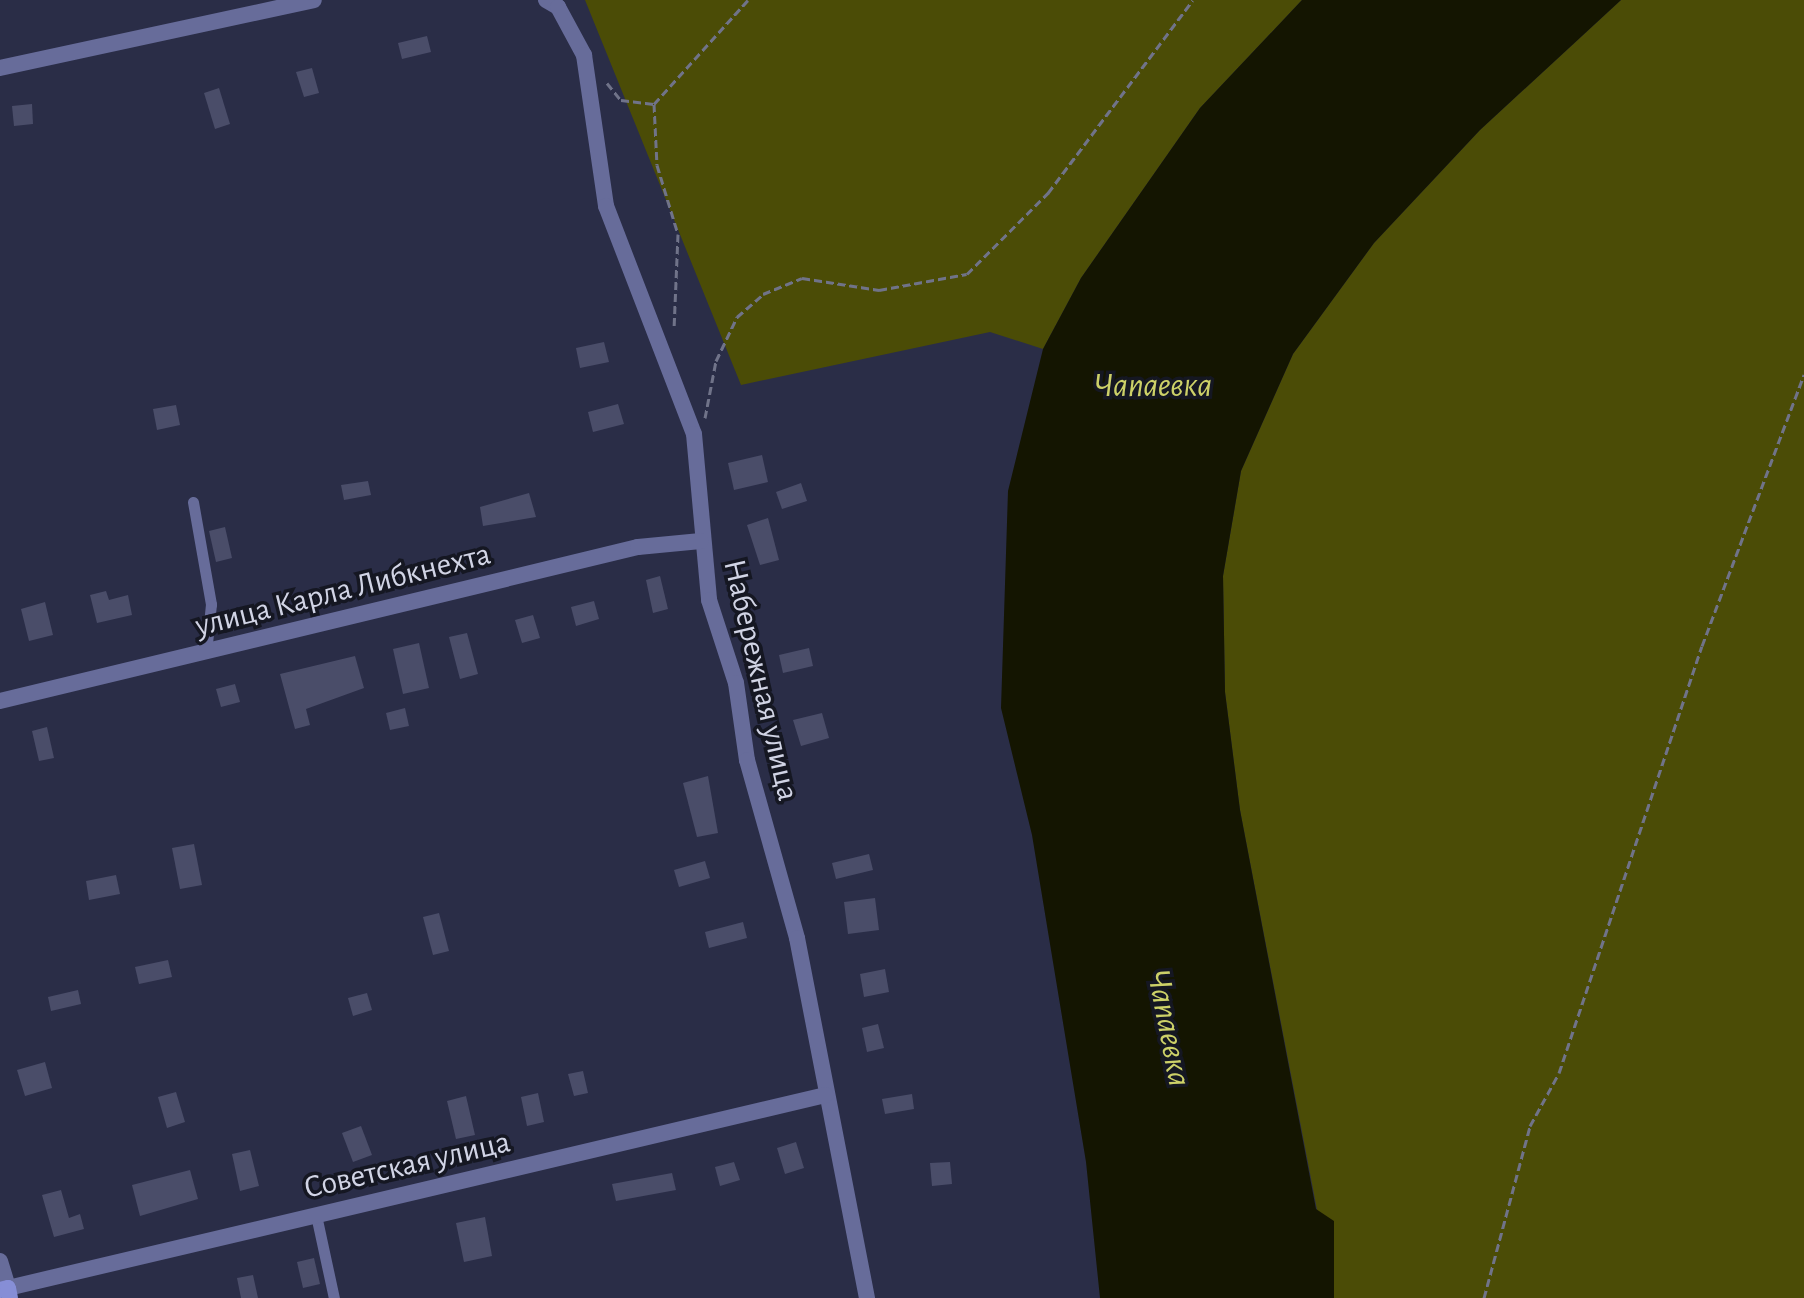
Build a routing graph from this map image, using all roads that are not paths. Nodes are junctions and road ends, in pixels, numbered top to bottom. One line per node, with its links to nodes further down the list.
1 (314, 0): 3 (street)
2 (546, 0): 5 (street, Набережная улица)
3 (0, 68)
4 (193, 502): 6 (lane)
5 (701, 541): 6 (street, улица Карла Либкнехта); 8 (street, Набережная улица)
6 (206, 653): 7 (street, улица Карла Либкнехта)
7 (0, 701)
8 (826, 1095): 9 (street, Советская улица); 13 (street, Набережная улица)
9 (316, 1215): 11 (street, Советская улица); 12 (lane)
10 (0, 1261): 11 (street)
11 (6, 1292)
12 (334, 1298)
13 (867, 1298)

